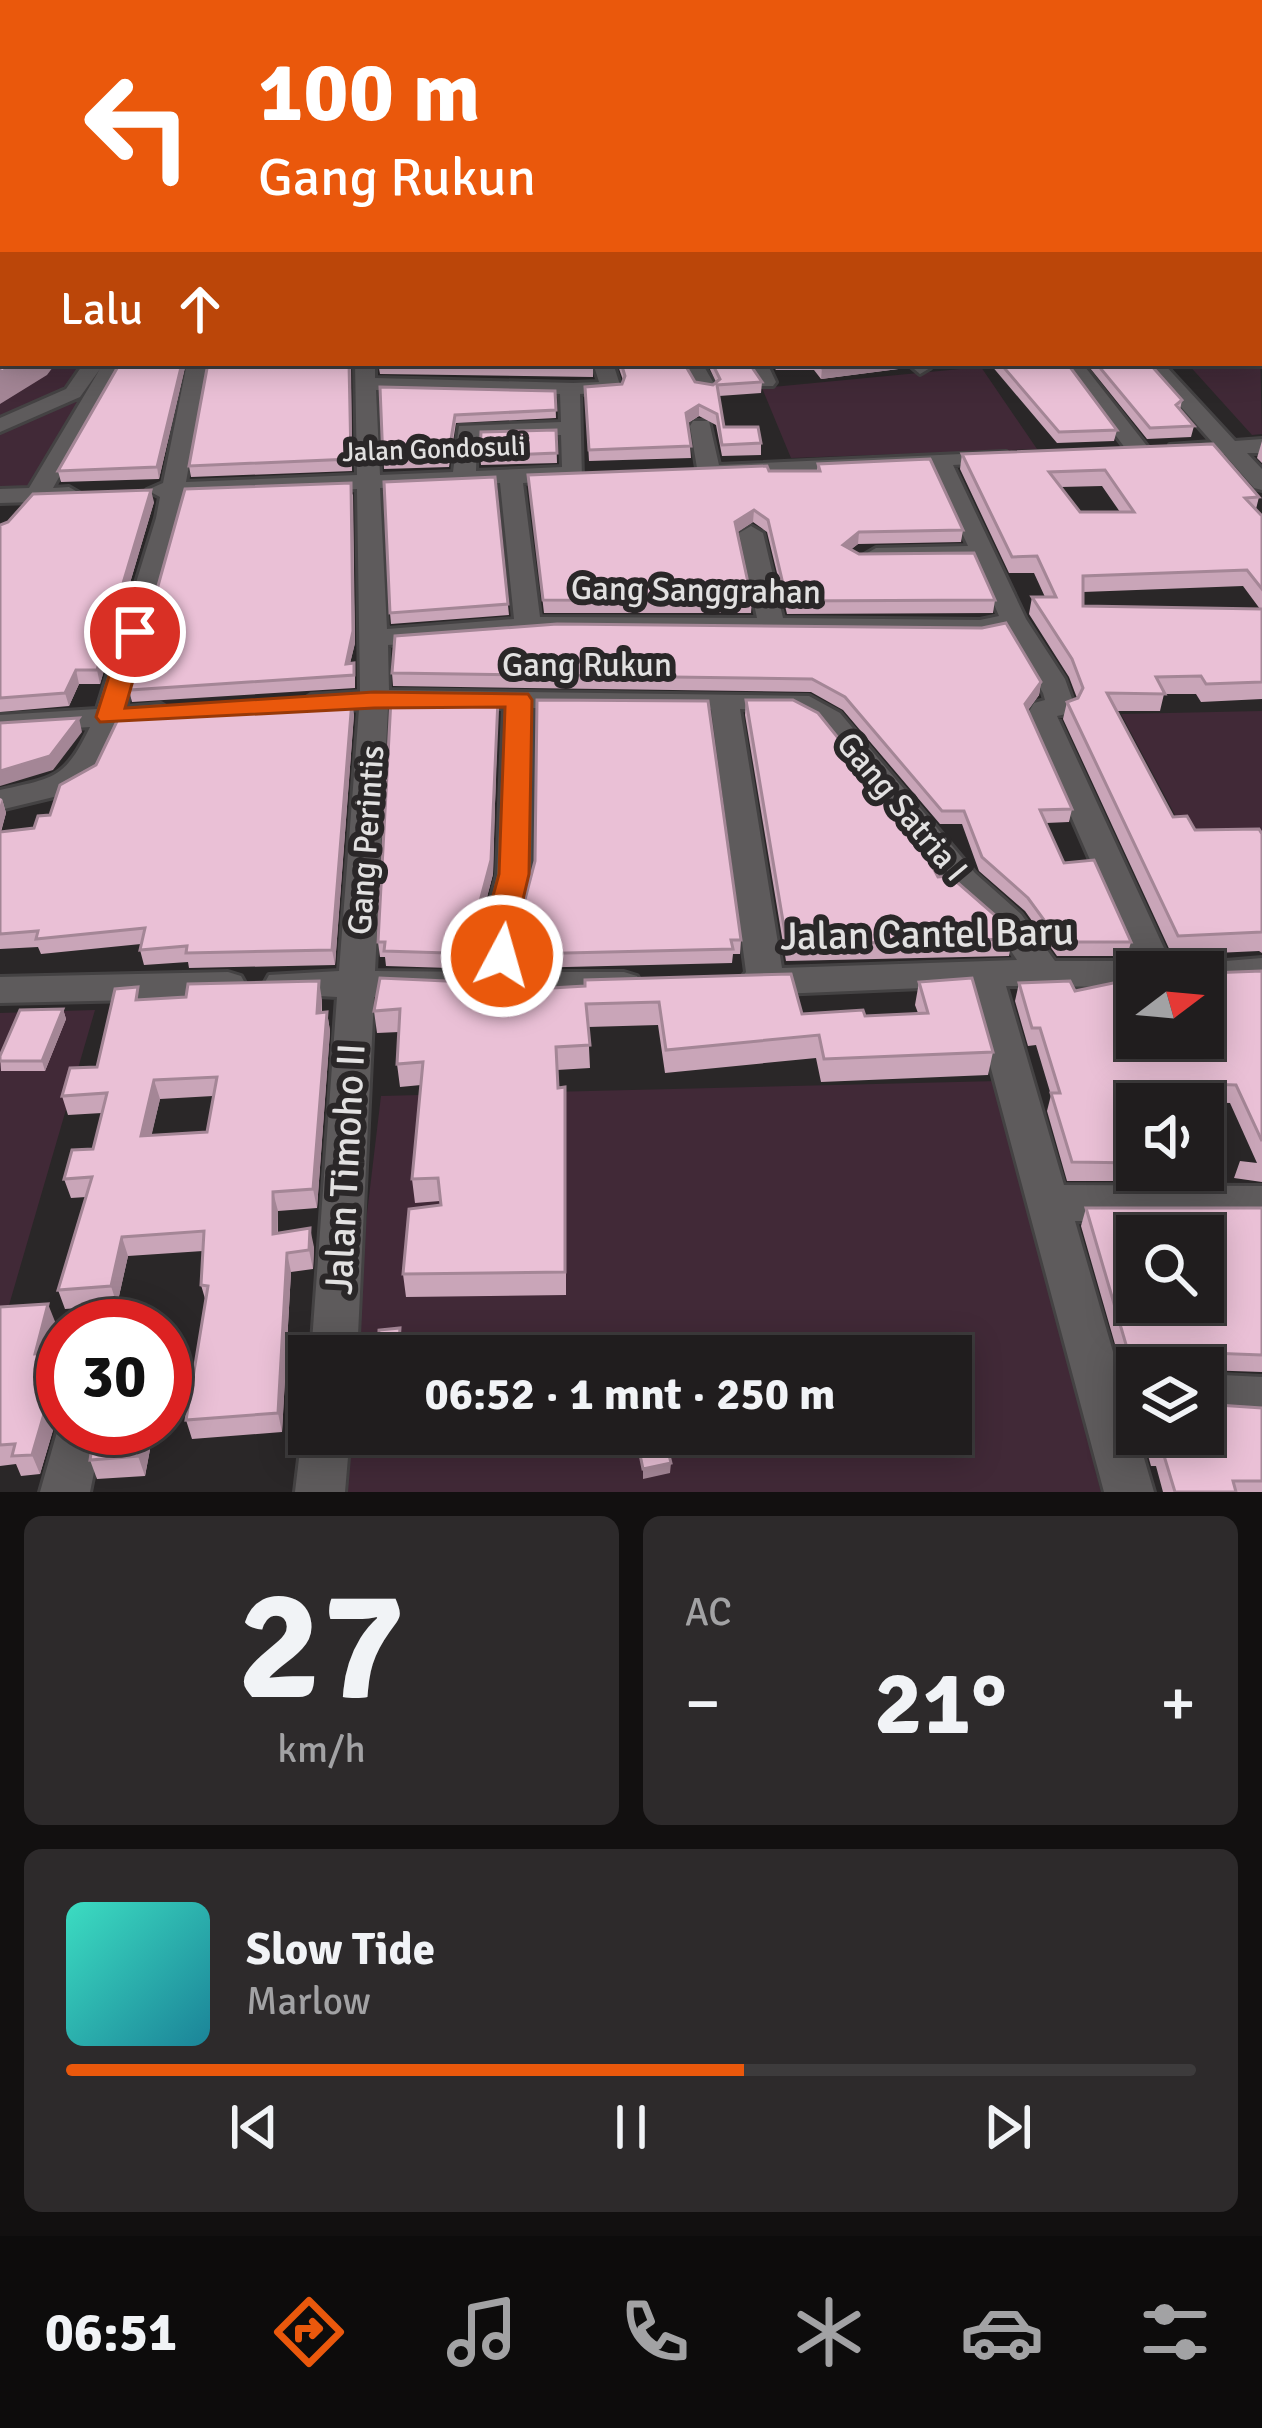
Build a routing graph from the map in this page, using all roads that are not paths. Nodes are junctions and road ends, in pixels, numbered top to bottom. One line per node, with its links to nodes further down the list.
1 (92, 366): 11 (street)
2 (111, 366): 25 (street)
3 (196, 366): 22 (street)
4 (604, 366): 10 (street)
5 (694, 366): 9 (street)
6 (1074, 366): 15 (street)
7 (1155, 366): 15 (street)
8 (366, 373): 10 (street); 20 (street, Gang Perintis)
9 (706, 387)
10 (570, 388): 13 (street)
11 (0, 426)
12 (701, 426): 17 (street)
13 (570, 428): 18 (street, Jalan Gondosuli); 19 (street)
14 (1262, 446): 15 (street)
15 (1230, 448): 21 (street)
16 (1028, 456): 17 (street)
17 (939, 459): 28 (street)
18 (511, 476): 19 (street, Jalan Gondosuli); 31 (street, Gang Sanggrahan)
19 (464, 478): 20 (street, Jalan Gondosuli)
20 (373, 482): 22 (street, Jalan Gondosuli); 33 (street, Gang Perintis)
21 (1262, 483)
22 (175, 490): 23 (street, Jalan Gondosuli); 40 (street)
23 (129, 491)
24 (83, 493): 25 (street)
25 (20, 496): 26 (street)
26 (4, 524)
27 (751, 533): 32 (street)
28 (984, 553): 29 (street); 30 (street)
29 (858, 555)
30 (1012, 620): 32 (street, Gang Sanggrahan); 43 (street)
31 (528, 625): 32 (street, Gang Sanggrahan); 33 (street)
32 (772, 626)
33 (374, 638): 34 (street, Gang Perintis)
34 (374, 700): 35 (street, Gang Rukun); 38 (street, Gang Rukun); 49 (street, Gang Perintis)
35 (519, 700): 36 (street, Gang Rukun); 53 (street)
36 (724, 700): 37 (street, Gang Rukun); 50 (street)
37 (800, 702): 47 (street, Gang Satria I)
38 (286, 706)
39 (197, 711): 40 (street)
40 (109, 717): 41 (street); 42 (street)
41 (0, 724)
42 (0, 800)
43 (1148, 951)
44 (1262, 971): 45 (street)
45 (1224, 972)
46 (984, 973): 47 (street, Jalan Cantel Baru); 50 (street, Jalan Cantel Baru); 55 (street)
47 (1045, 974): 48 (street, Jalan Cantel Baru)
48 (1116, 974)
49 (354, 982): 53 (street); 54 (street); 57 (street, Jalan Timoho II)
50 (766, 982): 51 (street, Jalan Cantel Baru)
51 (719, 983)
52 (671, 984): 53 (street)
53 (504, 988)
54 (0, 990)
55 (1047, 1203): 56 (street); 58 (street)
56 (1262, 1204)
57 (335, 1335)
58 (1116, 1386)
59 (1224, 1397): 60 (street)
60 (1262, 1399)
61 (73, 1455): 64 (street)
62 (324, 1455): 65 (street)
63 (1125, 1455): 66 (street)
64 (65, 1492)
65 (320, 1492)
66 (1129, 1492)

